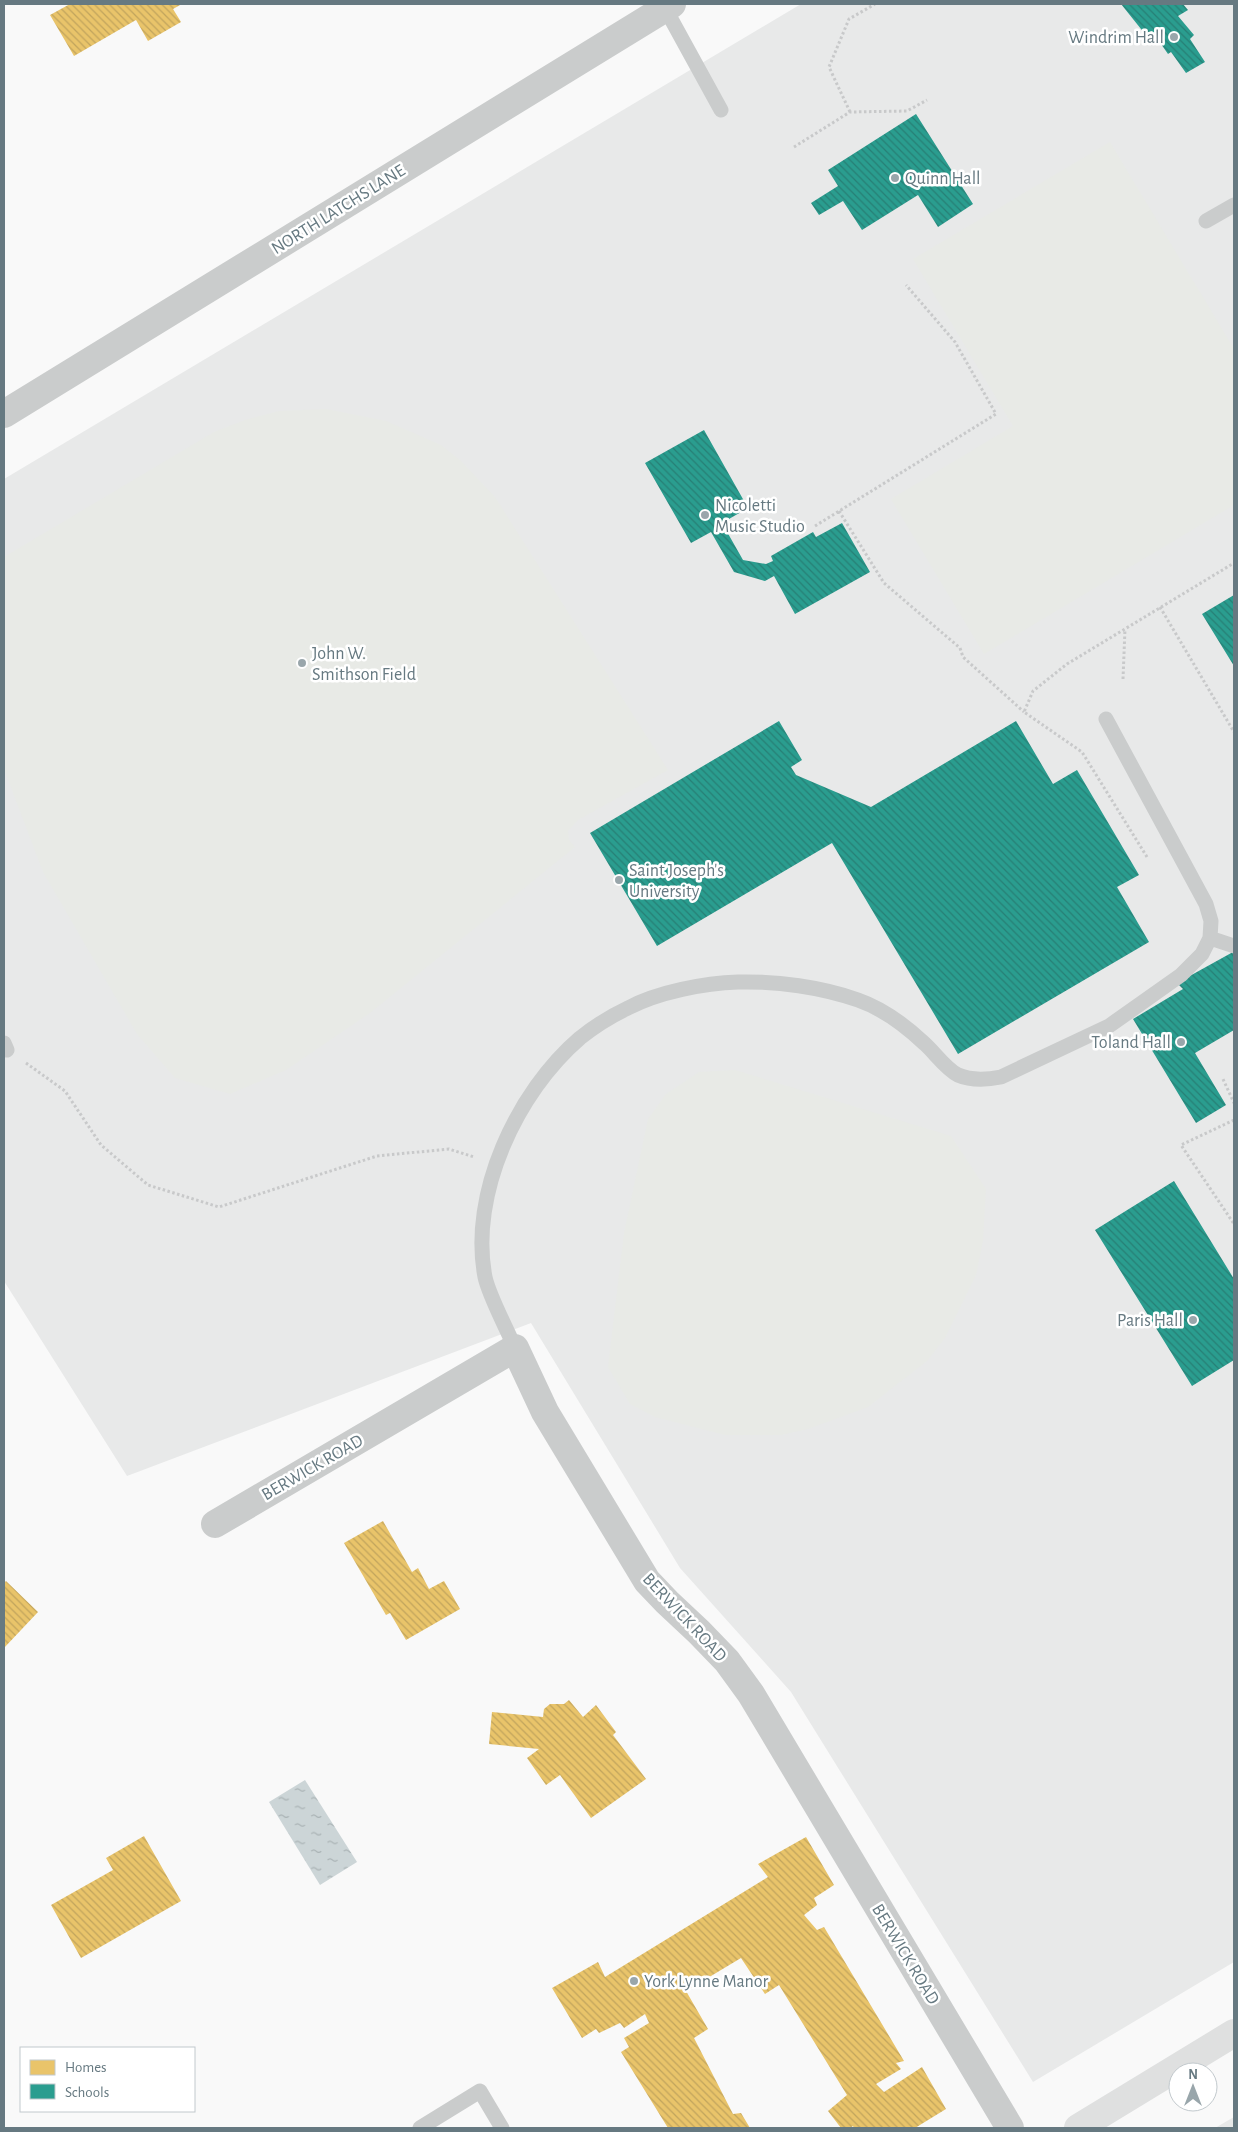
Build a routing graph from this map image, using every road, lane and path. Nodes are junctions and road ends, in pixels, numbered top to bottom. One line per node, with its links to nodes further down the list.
1 (875, 4): 5 (path)
2 (668, 6): 4 (lane); 10 (street, NORTH LATCHS LANE)
3 (927, 100): 5 (path)
4 (721, 110)
5 (850, 112): 6 (path)
6 (794, 147)
7 (1234, 205): 8 (lane)
8 (1206, 221)
9 (906, 285): 11 (path)
10 (4, 414)
11 (839, 511): 12 (path); 16 (path)
12 (815, 526)
13 (1160, 607): 18 (path)
14 (1125, 628): 15 (path)
15 (1123, 679)
16 (1024, 712)
17 (1106, 719): 19 (lane)
18 (1234, 732)
19 (1210, 938): 20 (lane); 25 (lane)
20 (1234, 946)
21 (5, 1046): 25 (path)
22 (1223, 1079): 23 (path)
23 (1234, 1103)
24 (1234, 1120): 26 (path)
25 (496, 1163): 27 (lane)
26 (1234, 1224)
27 (515, 1348): 28 (street, BERWICK ROAD); 32 (street, BERWICK ROAD)
28 (214, 1524)
29 (1234, 2033): 33 (highway)
30 (420, 2128): 31 (lane)
31 (502, 2128)
32 (1010, 2128)
33 (1078, 2128)

